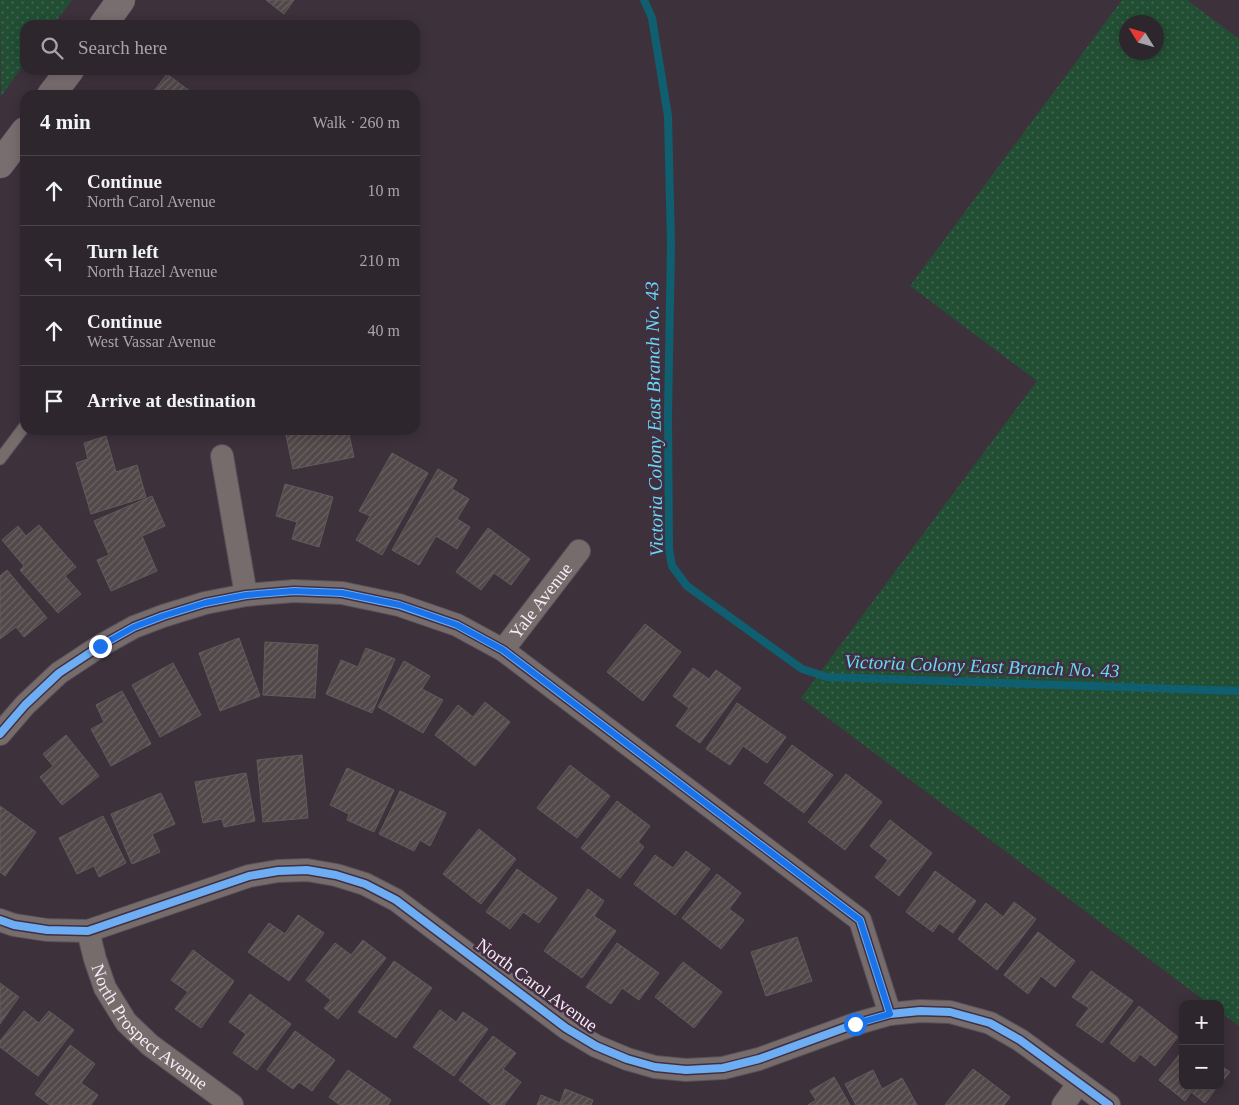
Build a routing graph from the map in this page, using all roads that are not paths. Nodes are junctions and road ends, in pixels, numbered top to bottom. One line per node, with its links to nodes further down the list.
1 (121, 0): 2 (main road)
2 (107, 20)
3 (66, 75): 4 (main road)
4 (55, 90)
5 (20, 433): 7 (lane)
6 (222, 456): 9 (street)
7 (0, 459)
8 (579, 551): 10 (street, Yale Avenue)
9 (246, 595): 10 (street); 11 (street)
10 (503, 650): 14 (street)
11 (0, 734)
12 (0, 920): 13 (street, North Carol Avenue)
13 (88, 931): 14 (street, North Carol Avenue); 16 (street, North Prospect Avenue)
14 (890, 1014): 15 (street, North Carol Avenue)
15 (1079, 1083): 17 (street); 18 (street, North Carol Avenue)
16 (232, 1105)
17 (1063, 1105)
18 (1109, 1105)

